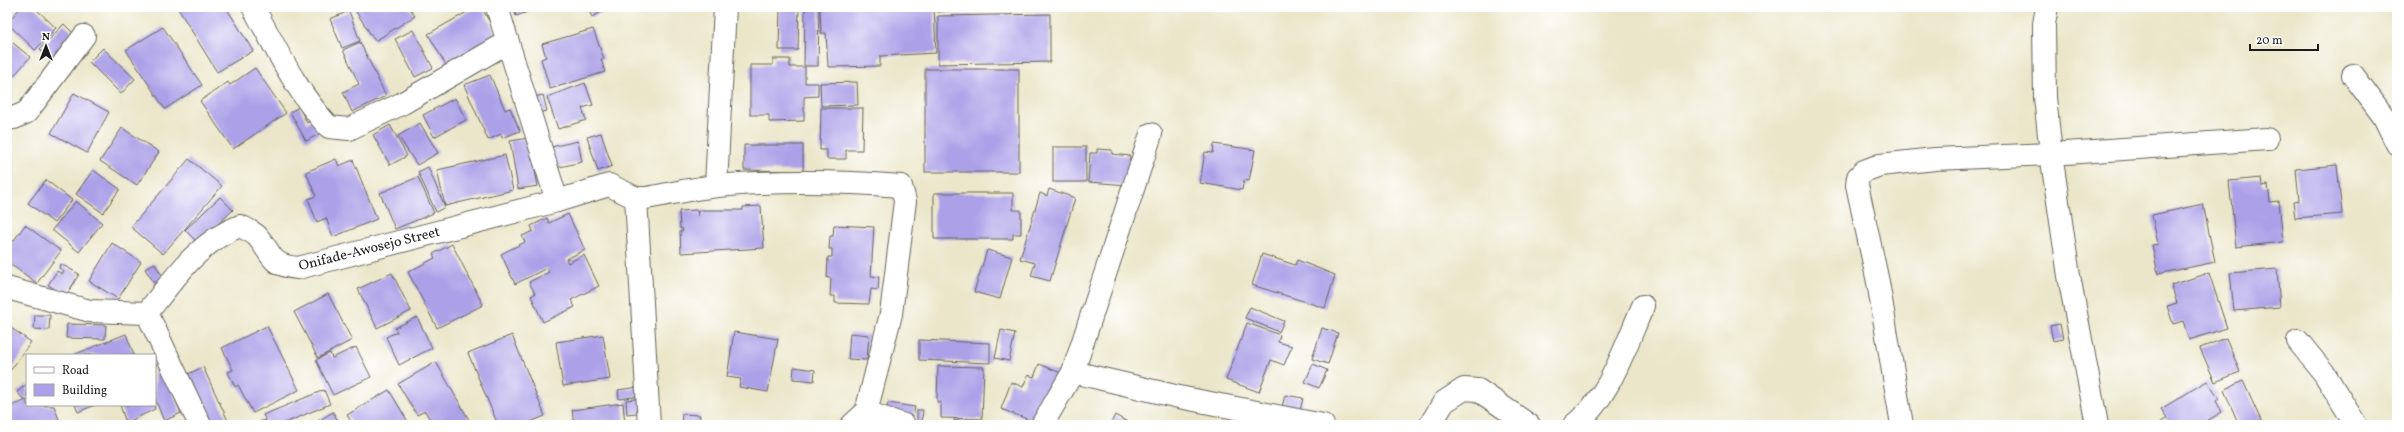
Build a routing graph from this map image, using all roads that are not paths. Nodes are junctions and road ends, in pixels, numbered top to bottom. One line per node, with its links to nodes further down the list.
1 (253, 7): 6 (street)
2 (497, 7): 6 (street)
3 (725, 7): 13 (street)
4 (2047, 7): 12 (street)
5 (84, 36): 8 (street)
6 (508, 42): 15 (street)
7 (2353, 75): 11 (street)
8 (7, 116)
9 (1151, 134): 20 (street)
10 (2267, 139): 12 (street)
11 (2397, 144)
12 (2051, 154): 30 (street); 31 (street)
13 (716, 186): 14 (street); 21 (street)
14 (636, 198): 15 (street, Onifade-Awosejo Street); 23 (street)
15 (557, 201): 18 (street, Onifade-Awosejo Street)
16 (7, 288): 18 (street)
17 (1643, 306): 29 (street)
18 (147, 313): 22 (street)
19 (2298, 341): 32 (street)
20 (1073, 372): 25 (street); 26 (street)
21 (859, 418): 24 (street)
22 (200, 425)
23 (649, 425)
24 (904, 425)
25 (1042, 425)
26 (1323, 425)
27 (1430, 425): 28 (street)
28 (1529, 425)
29 (1574, 425)
30 (1902, 425)
31 (2096, 425)
32 (2356, 425)

